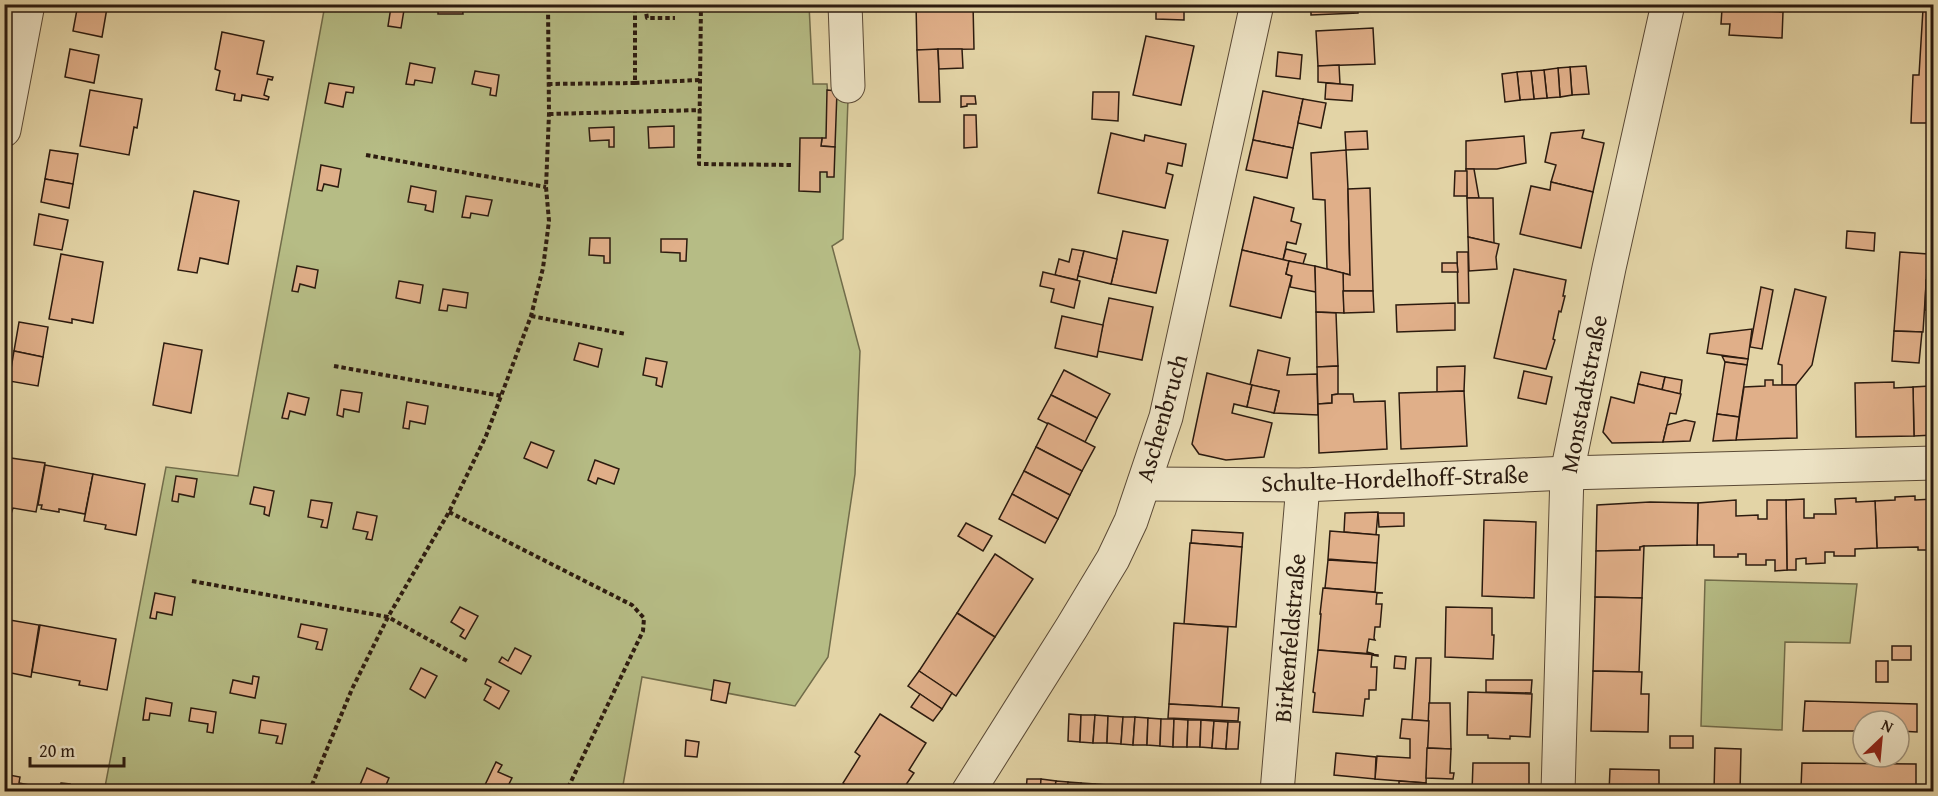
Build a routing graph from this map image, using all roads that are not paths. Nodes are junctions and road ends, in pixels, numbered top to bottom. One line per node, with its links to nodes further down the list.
1 (28, 4): 6 (street)
2 (845, 4): 5 (street)
3 (1257, 4): 9 (street, Aschenbruch)
4 (1668, 4): 8 (street, Monstadtstraße)
5 (848, 86)
6 (4, 130)
7 (1934, 463): 8 (street, Schulte-Hordelhoff-Straße)
8 (1567, 473): 10 (street, Schulte-Hordelhoff-Straße); 13 (street, Monstadtstraße)
9 (1144, 484): 10 (street, Schulte-Hordelhoff-Straße); 11 (street, Aschenbruch)
10 (1303, 485): 12 (street, Birkenfeldstraße)
11 (968, 792)
12 (1277, 792)
13 (1558, 792)

